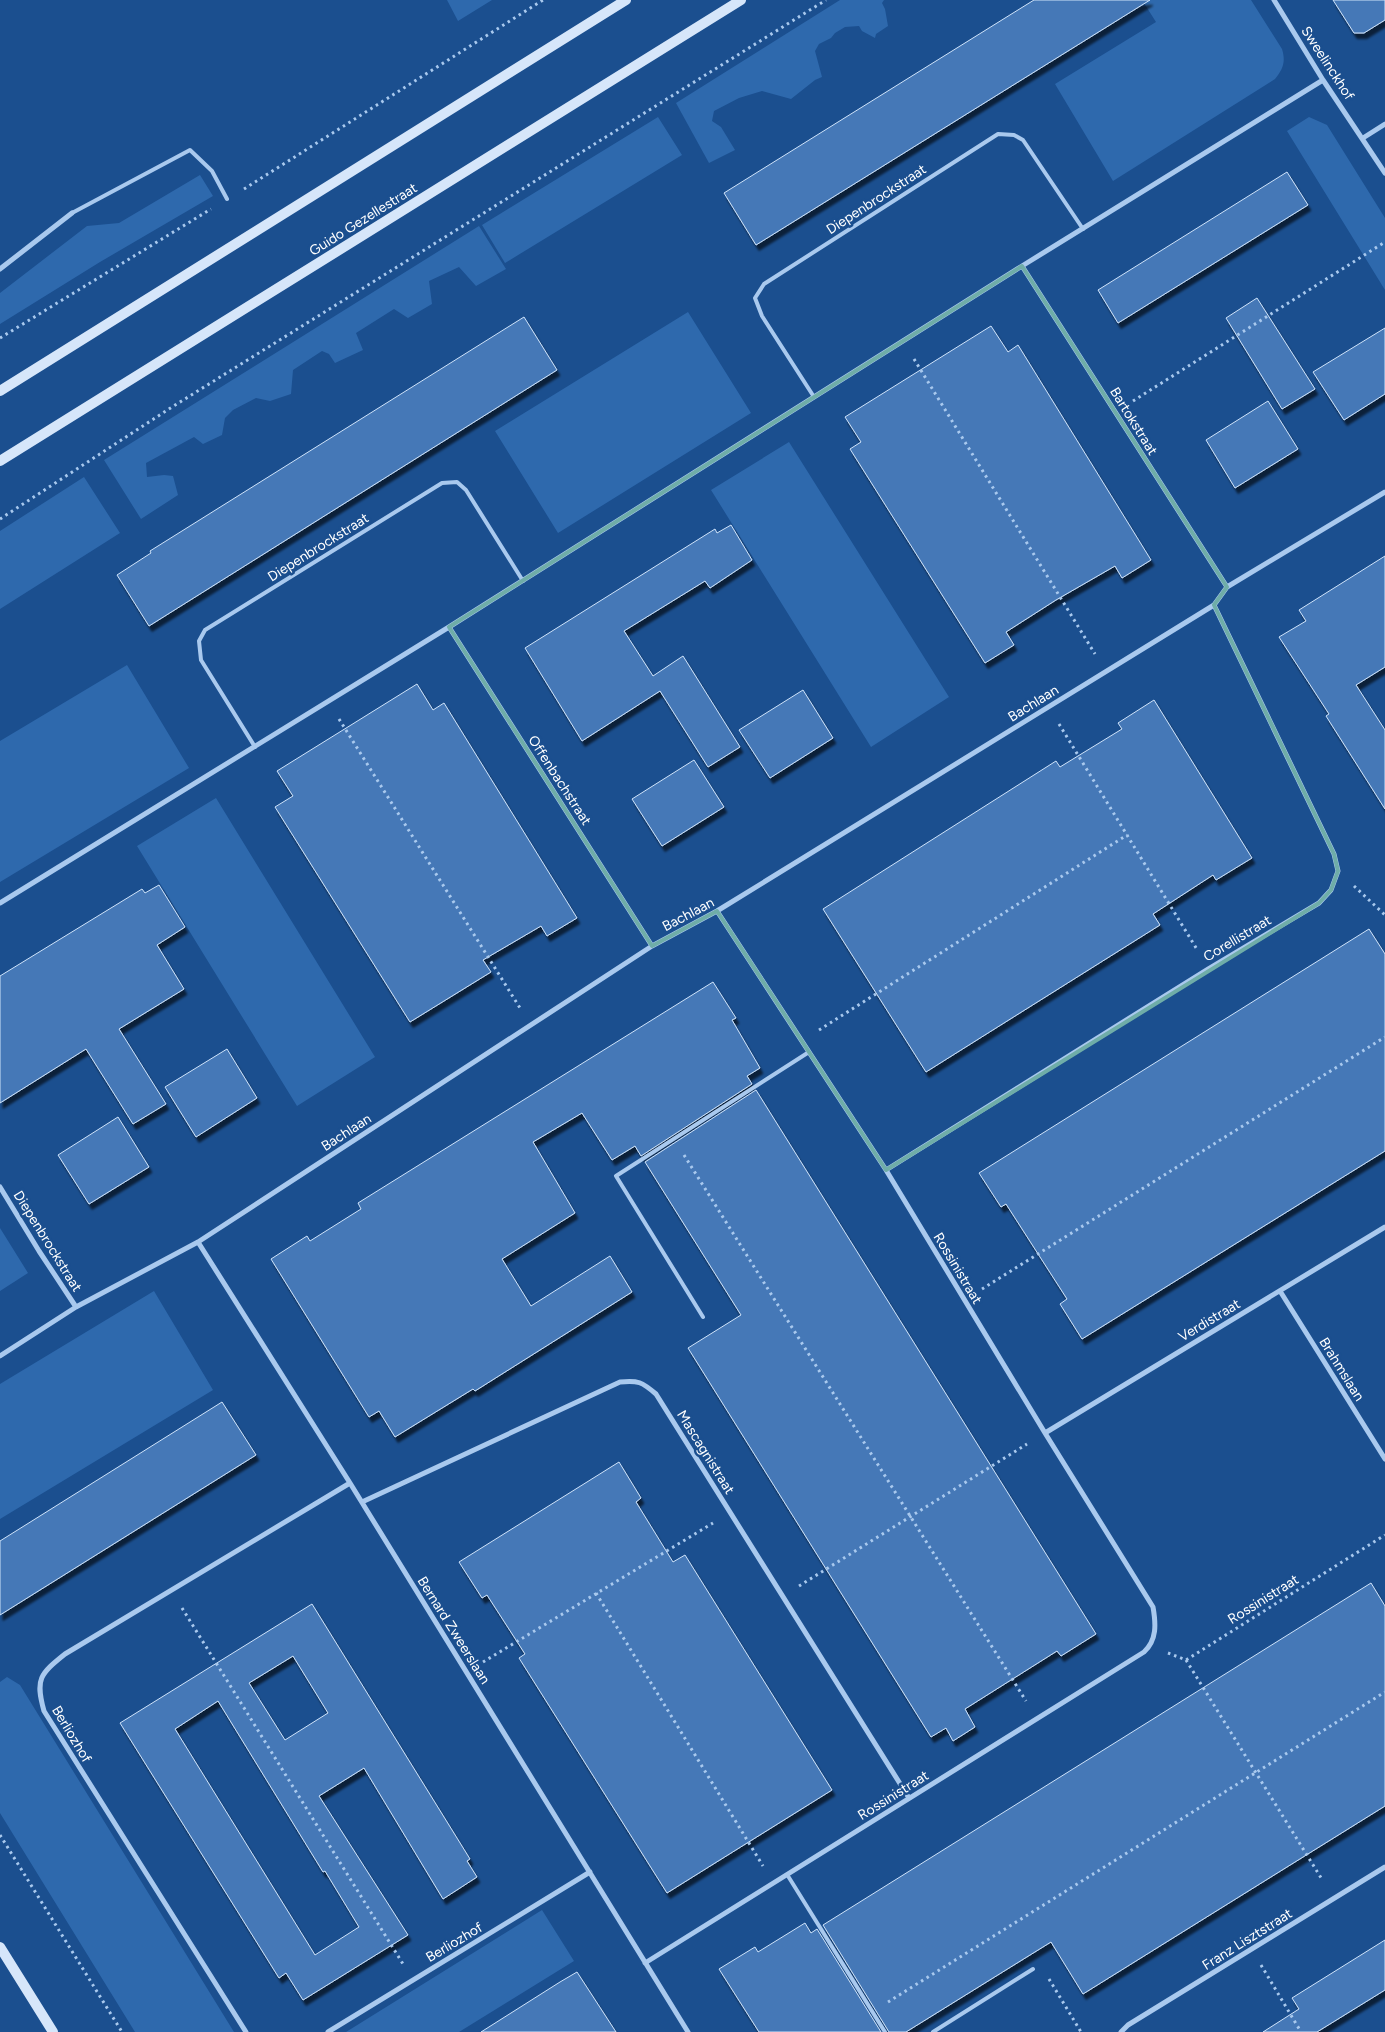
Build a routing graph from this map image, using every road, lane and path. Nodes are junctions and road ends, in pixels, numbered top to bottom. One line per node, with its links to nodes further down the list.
1 (543, 0): 10 (path)
2 (626, 0): 18 (main road)
3 (741, 0): 21 (main road, Guido Gezellestraat)
4 (826, 0): 23 (path)
5 (1274, 0): 6 (street, Sweelinckhof)
6 (1323, 80): 8 (street, Sweelinckhof); 12 (street)
7 (1385, 124): 8 (street)
8 (1363, 138): 9 (street, Sweelinckhof)
9 (1385, 173)
10 (227, 199): 11 (lane); 16 (path)
11 (72, 213): 15 (street)
12 (1083, 229): 14 (street); 19 (lane, Diepenbrockstraat)
13 (1385, 242): 20 (path)
14 (1022, 266): 17 (street); 20 (street, Bartokstraat)
15 (0, 270)
16 (0, 338)
17 (903, 341): 19 (street); 28 (path)
18 (0, 391)
19 (814, 397): 24 (street)
20 (1115, 412): 25 (street, Bartokstraat)
21 (0, 461)
22 (1385, 492): 25 (street, Bachlaan)
23 (0, 519)
24 (523, 581): 27 (street); 31 (lane, Diepenbrockstraat)
25 (1227, 587): 26 (street, Bachlaan)
26 (1214, 604): 28 (street, Bachlaan); 33 (street)
27 (449, 627): 29 (street); 37 (street, Offenbachstraat)
28 (1106, 671): 30 (street, Bachlaan)
29 (328, 702): 31 (street); 39 (path)
30 (1049, 706): 32 (path); 35 (street, Bachlaan)
31 (254, 747): 34 (street)
32 (1127, 836): 38 (path); 41 (path)
33 (1338, 871): 36 (path); 38 (street, Corellistraat)
34 (0, 903)
35 (717, 911): 37 (street, Bachlaan); 41 (street, Rossinistraat)
36 (1385, 914)
37 (652, 946): 39 (street, Bachlaan)
38 (1208, 968): 44 (street, Corellistraat)
39 (531, 1025): 47 (street, Bachlaan)
40 (1385, 1037): 49 (path)
41 (802, 1042): 42 (street, Rossinistraat)
42 (809, 1052): 43 (lane); 44 (street, Rossinistraat)
43 (674, 1138): 51 (lane); 58 (path)
44 (886, 1170): 49 (street, Rossinistraat)
45 (0, 1187): 50 (street, Diepenbrockstraat)
46 (1385, 1227): 48 (street, Verdistraat)
47 (198, 1242): 50 (street, Bachlaan); 55 (street, Bernard Zweerslaan)
48 (1280, 1291): 53 (street, Verdistraat); 54 (street, Brahmslaan)
49 (964, 1300): 53 (street, Rossinistraat)
50 (76, 1307): 52 (street, Bachlaan)
51 (704, 1317)
52 (0, 1356)
53 (1045, 1433): 58 (path); 63 (street, Rossinistraat)
54 (1385, 1459)
55 (350, 1483): 56 (street, Bernard Zweerslaan); 60 (street, Berliozhof)
56 (362, 1502): 57 (street, Mascagnistraat); 65 (street, Bernard Zweerslaan)
57 (730, 1512): 61 (path); 62 (street, Mascagnistraat)
58 (912, 1516): 62 (path); 67 (path)
59 (1385, 1535): 64 (path, Rossinistraat)
60 (171, 1591): 80 (path); 84 (street, Berliozhof)
61 (596, 1593): 65 (path); 74 (path)
62 (783, 1595): 69 (street, Mascagnistraat)
63 (1151, 1645): 64 (path); 67 (street, Rossinistraat)
64 (1186, 1660): 68 (path)
65 (466, 1672): 72 (street, Bernard Zweerslaan)
66 (1385, 1692): 68 (path)
67 (1037, 1718): 69 (street, Rossinistraat)
68 (1257, 1772): 75 (path); 81 (path)
69 (909, 1798): 73 (street, Rossinistraat)
70 (0, 1835): 83 (path)
71 (1385, 1867): 75 (street, Franz Lisztstraat)
72 (590, 1872): 78 (street, Bernard Zweerslaan); 80 (street, Berliozhof)
73 (788, 1876): 74 (street, Rossinistraat); 81 (lane)
74 (774, 1884): 78 (street, Rossinistraat)
75 (1334, 1899): 77 (street, Franz Lisztstraat)
76 (0, 1947): 82 (main road)
77 (1252, 1949): 90 (street, Franz Lisztstraat); 91 (path)
78 (645, 1963): 86 (street, Bernard Zweerslaan)
79 (1033, 1969): 88 (lane); 89 (path)
80 (413, 1980): 85 (street, Berliozhof)
81 (873, 2012): 87 (lane)
82 (53, 2032)
83 (122, 2032)
84 (246, 2032)
85 (328, 2032)
86 (688, 2032)
87 (885, 2032)
88 (933, 2032)
89 (1081, 2032)
90 (1121, 2032)
91 (1301, 2032)

